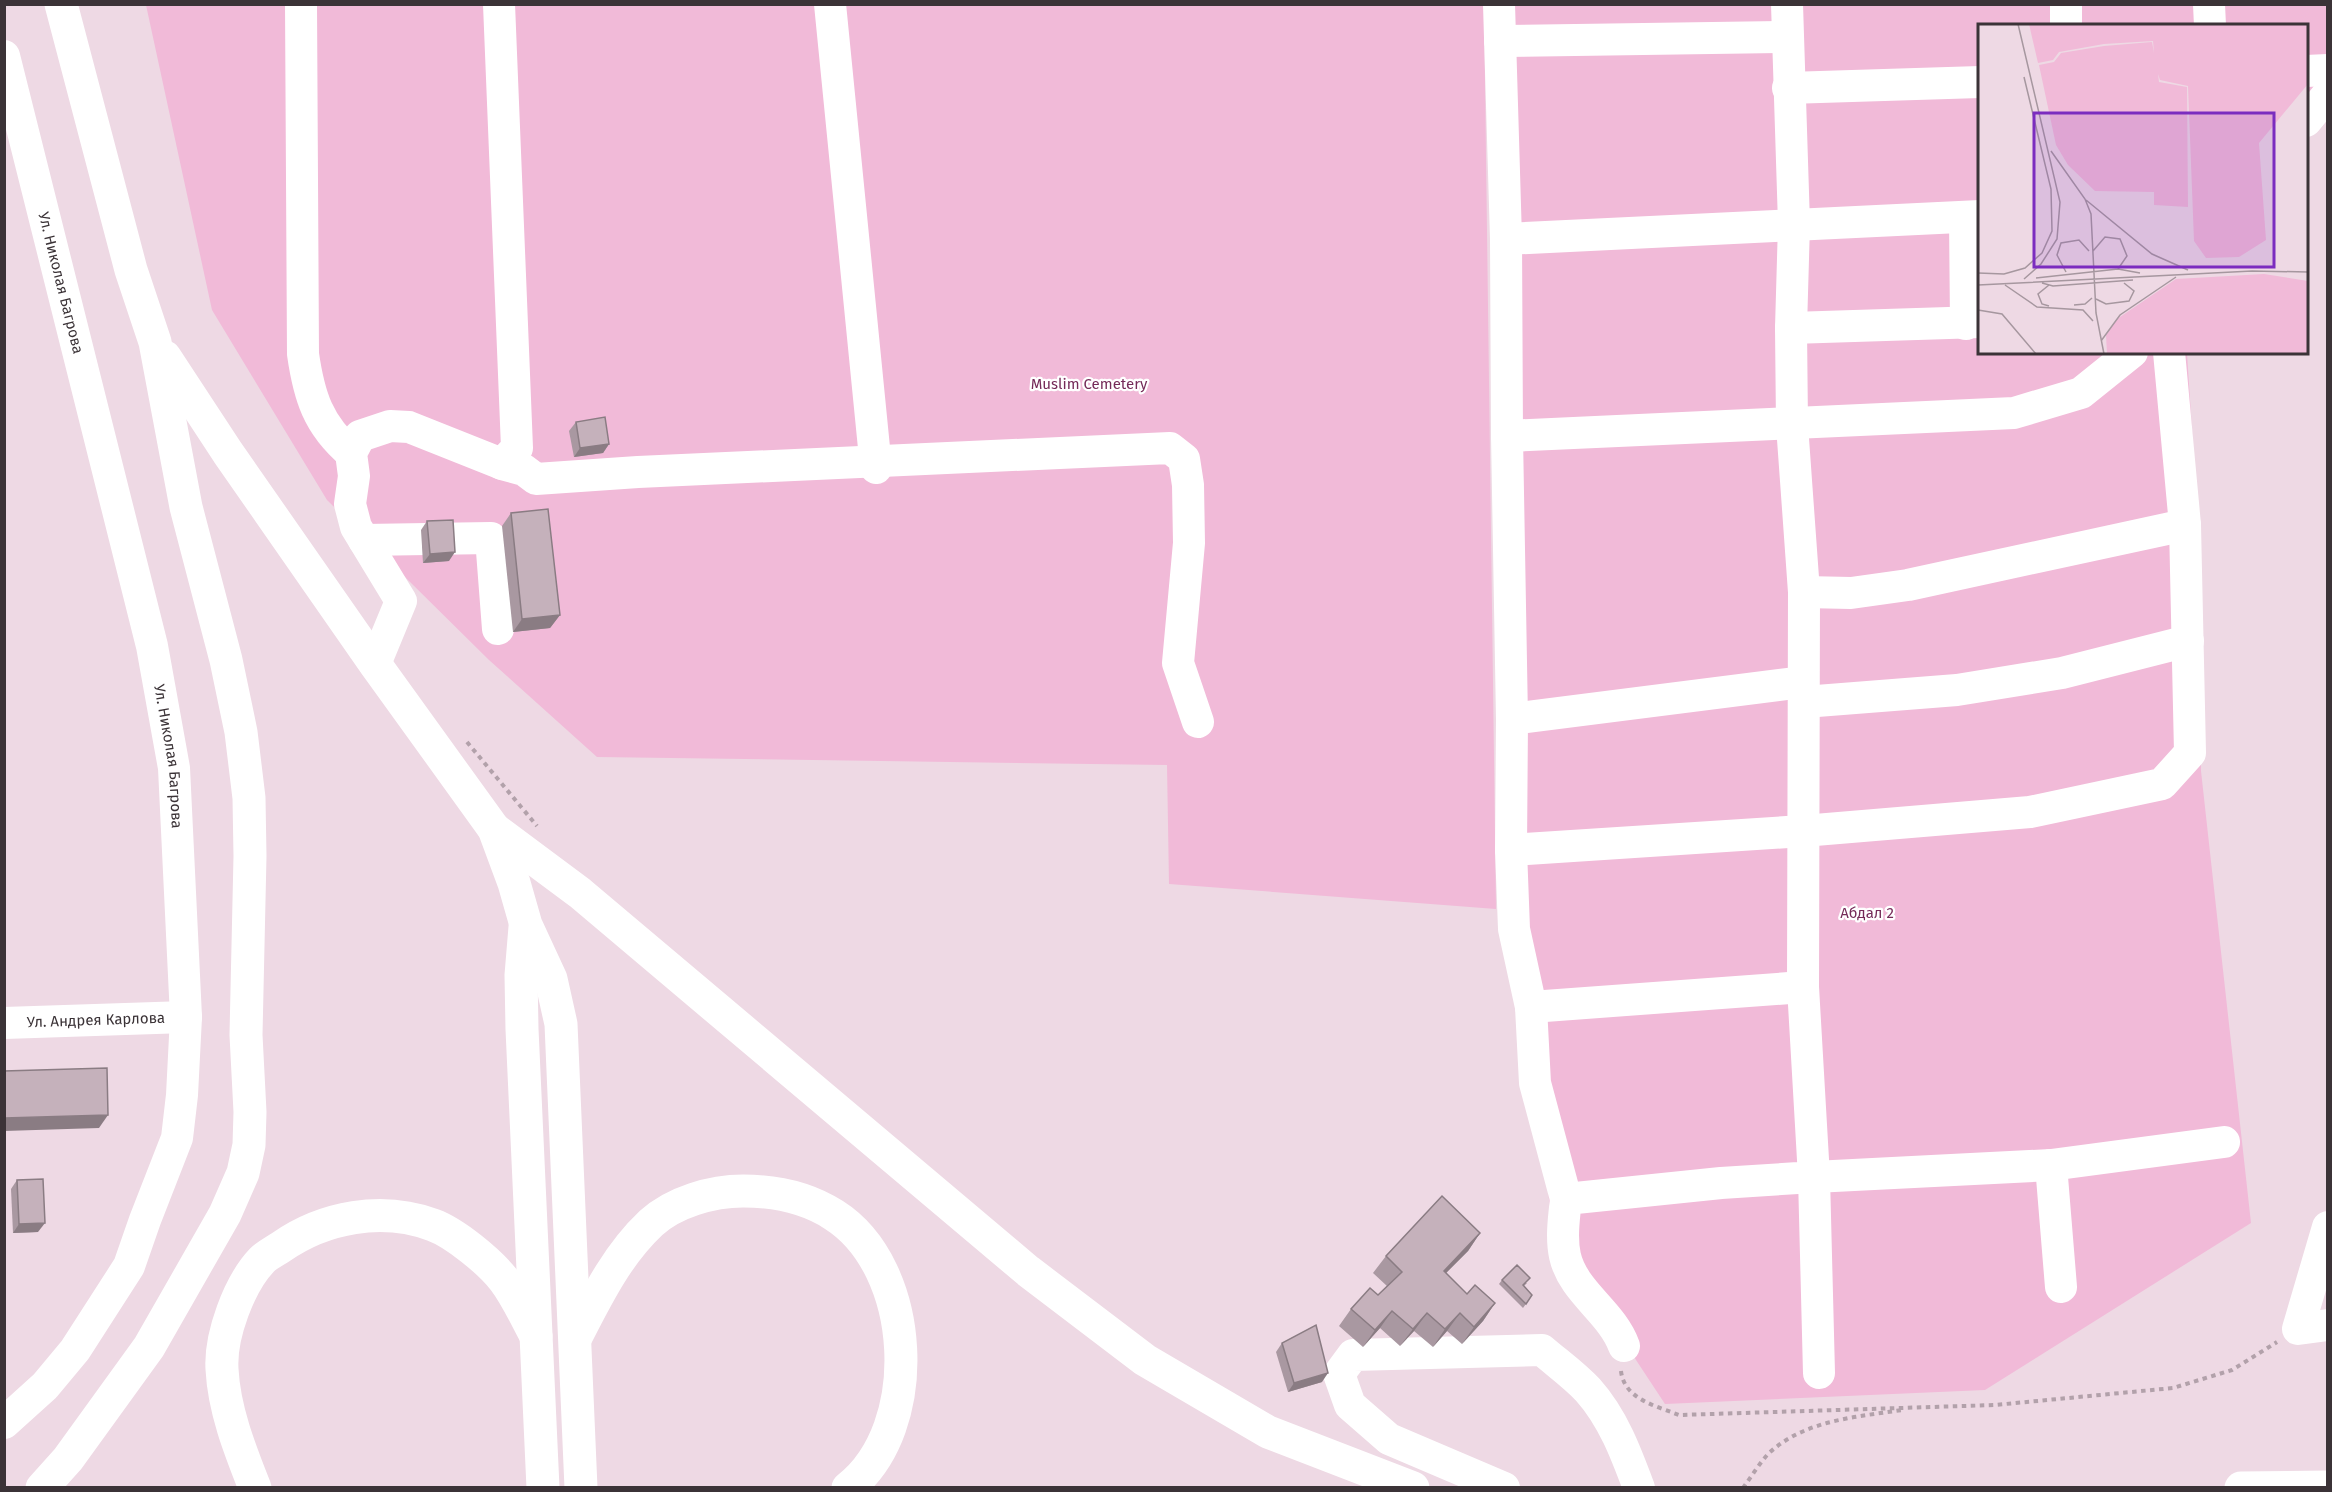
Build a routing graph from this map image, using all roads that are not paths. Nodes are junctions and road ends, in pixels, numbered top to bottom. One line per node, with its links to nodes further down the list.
1 (61, 4): 25 (main road)
2 (301, 4): 30 (street)
3 (499, 4): 31 (street)
4 (830, 4): 32 (street)
5 (1499, 4): 12 (street)
6 (1787, 4): 11 (street)
7 (2066, 4): 9 (street)
8 (2209, 4): 10 (street)
9 (2066, 24)
10 (2210, 24)
11 (1787, 37): 12 (street); 17 (street)
12 (1500, 41): 22 (street)
13 (4, 56): 48 (street, Ул. Николая Багрова)
14 (2308, 70): 15 (street)
15 (2328, 70)
16 (1978, 82): 17 (street)
17 (1788, 88): 21 (street)
18 (2328, 94): 19 (street)
19 (2308, 120)
20 (1972, 217): 21 (street); 23 (street)
21 (1794, 224): 22 (street); 24 (street)
22 (1506, 239): 29 (street)
23 (1973, 323): 24 (street)
24 (1791, 327): 28 (street)
25 (155, 342): 38 (main road); 67 (main road)
26 (2130, 354): 28 (street)
27 (2169, 354): 33 (street)
28 (1792, 424): 29 (street); 35 (street)
29 (1507, 436): 40 (street)
30 (351, 453): 31 (street); 34 (street)
31 (502, 464): 32 (street)
32 (875, 465): 41 (street)
33 (2185, 525): 35 (street); 37 (street)
34 (364, 540): 36 (street); 38 (street)
35 (1804, 592): 39 (street)
36 (498, 629)
37 (2188, 641): 39 (street); 43 (street)
38 (375, 664): 42 (main road)
39 (1803, 692): 40 (street); 43 (street)
40 (1512, 719): 44 (street)
41 (1198, 722)
42 (494, 829): 45 (main road); 70 (main road)
43 (1803, 831): 44 (street); 46 (street)
44 (1511, 850): 47 (street)
45 (525, 925): 57 (main road); 58 (main road)
46 (1803, 987): 47 (street); 52 (street)
47 (1531, 1007): 53 (street)
48 (186, 1017): 49 (street, Ул. Андрея Карлова); 61 (street, Ул. Николая Багрова)
49 (4, 1023)
50 (2224, 1142): 51 (street)
51 (2050, 1165): 52 (street); 55 (street)
52 (1814, 1177): 53 (street); 60 (street)
53 (1566, 1199): 59 (street)
54 (2328, 1227): 56 (street)
55 (2061, 1287)
56 (2313, 1327)
57 (536, 1336): 64 (main road); 68 (main road)
58 (575, 1338): 65 (main road); 69 (main road)
59 (1624, 1346)
60 (1819, 1373)
61 (45, 1386): 62 (street); 63 (street, Ул. Николая Багрова)
62 (4, 1395)
63 (4, 1423)
64 (543, 1475)
65 (580, 1475)
66 (2328, 1487): 73 (main road)
67 (42, 1488)
68 (255, 1488)
69 (848, 1488)
70 (1413, 1488)
71 (1504, 1488): 72 (street)
72 (1639, 1488)
73 (2241, 1488)

